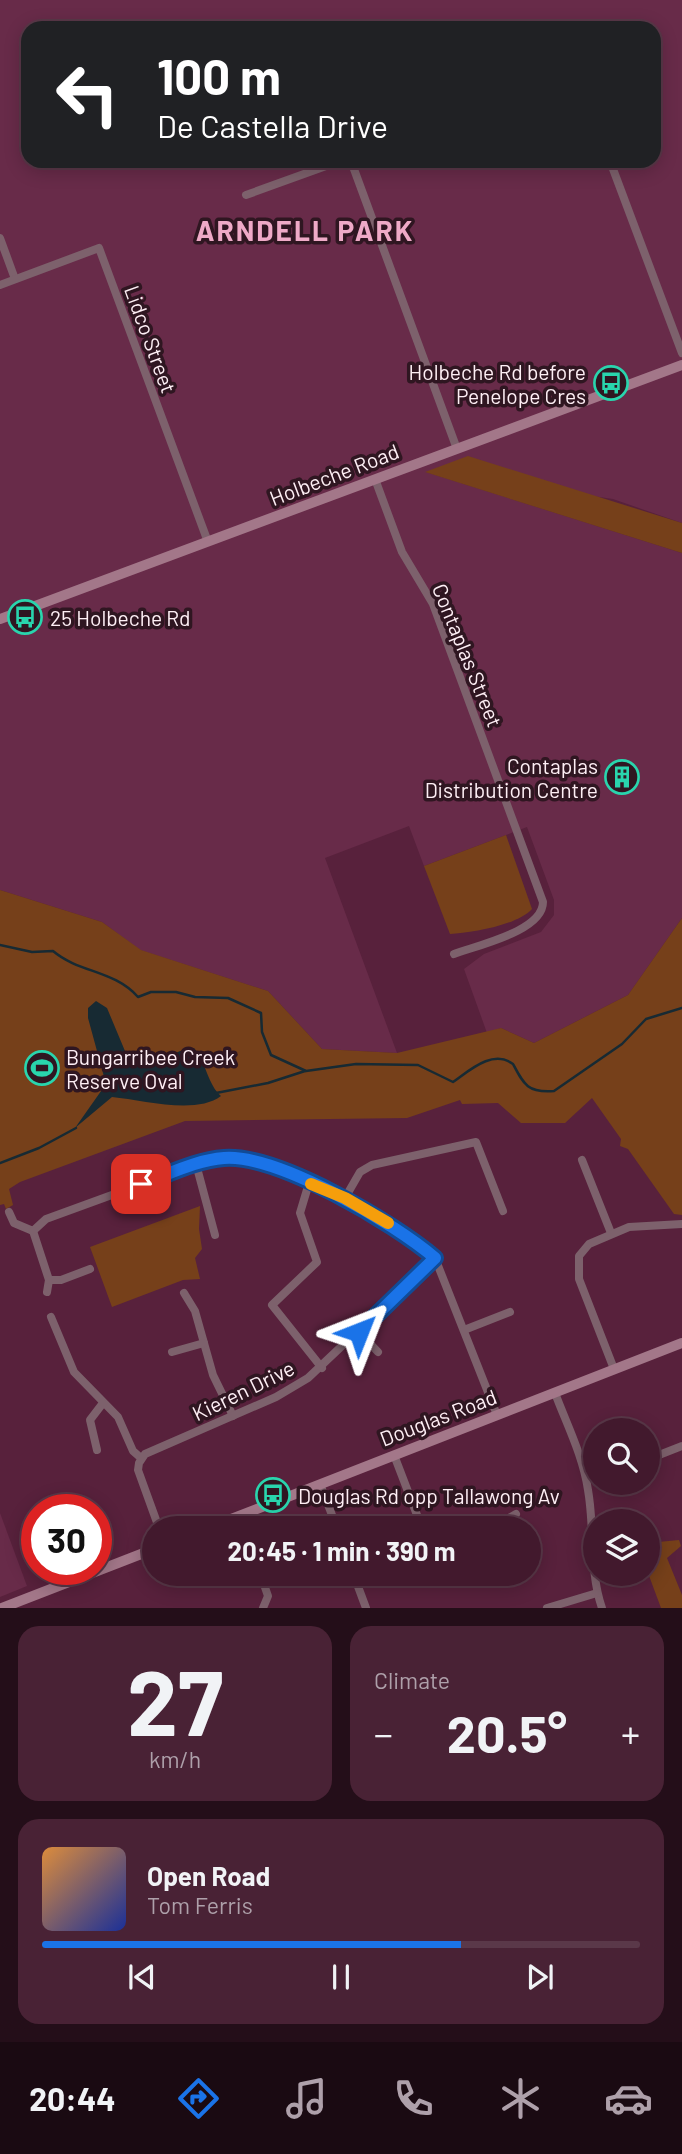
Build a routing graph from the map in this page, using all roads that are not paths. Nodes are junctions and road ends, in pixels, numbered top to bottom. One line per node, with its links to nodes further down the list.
1 (321, 168): 4 (street)
2 (354, 168): 10 (street)
3 (613, 168): 8 (street)
4 (246, 195)
5 (0, 238): 6 (street)
6 (15, 279): 7 (street, Lidco Street); 12 (street, Lidco Street)
7 (0, 285)
8 (682, 353)
9 (682, 365): 10 (street, Holbeche Road)
10 (457, 449): 11 (street, Holbeche Road)
11 (375, 479): 12 (street, Holbeche Road); 14 (street, Contaplas Street)
12 (208, 542): 13 (street, Holbeche Road)
13 (0, 619)
14 (454, 954)
15 (582, 1160): 23 (street)
16 (196, 1164): 17 (street); 22 (street); 24 (street)
17 (309, 1183): 18 (street); 38 (street)
18 (345, 1198): 19 (street); 25 (street)
19 (503, 1211)
20 (9, 1212): 22 (street)
21 (682, 1224): 23 (street)
22 (33, 1231): 27 (street)
23 (611, 1233): 39 (street)
24 (215, 1235)
25 (435, 1258): 32 (street); 33 (street, Kieren Drive)
26 (90, 1269): 27 (street)
27 (49, 1280): 28 (street)
28 (47, 1292)
29 (184, 1293): 34 (street)
30 (510, 1312): 32 (street)
31 (51, 1317): 41 (street)
32 (464, 1330): 42 (street)
33 (359, 1332): 37 (street); 38 (street, Kieren Drive)
34 (204, 1342): 36 (street); 43 (street)
35 (682, 1343): 39 (street, Douglas Road)
36 (172, 1352)
37 (378, 1352)
38 (321, 1368): 43 (street, Kieren Drive)
39 (614, 1369): 40 (street, Douglas Road)
40 (555, 1393): 42 (street, Douglas Road); 59 (street)
41 (103, 1403): 45 (street); 48 (street)
42 (497, 1415): 46 (street, Douglas Road)
43 (233, 1416): 48 (street, Kieren Drive)
44 (682, 1446): 47 (street)
45 (97, 1450)
46 (394, 1455): 49 (street, Douglas Road); 54 (street)
47 (660, 1455)
48 (141, 1458): 51 (street)
49 (320, 1484): 52 (street, Douglas Road); 53 (street)
50 (516, 1514): 55 (street)
51 (155, 1516)
52 (239, 1516)
53 (332, 1516)
54 (417, 1516)
55 (513, 1516)
56 (142, 1554): 60 (street)
57 (265, 1586): 61 (street)
58 (358, 1586): 62 (street)
59 (597, 1593): 63 (street); 64 (street)
60 (2, 1608)
61 (263, 1608)
62 (366, 1608)
63 (547, 1608)
64 (602, 1608)

